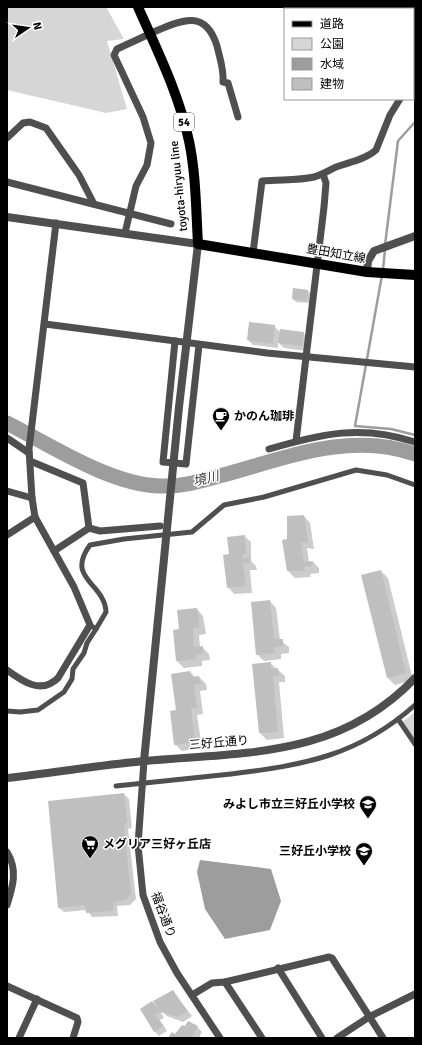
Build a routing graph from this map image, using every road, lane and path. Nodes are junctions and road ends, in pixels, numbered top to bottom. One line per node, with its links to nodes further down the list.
1 (138, 7): 14 (main road, toyota-hiryuu line / 54)
2 (399, 100): 5 (street)
3 (238, 117): 8 (street)
4 (8, 134): 7 (street)
5 (323, 174): 15 (street); 16 (street)
6 (7, 182): 7 (street)
7 (94, 204): 8 (street)
8 (129, 214): 11 (street); 12 (street)
9 (7, 217): 10 (street)
10 (56, 223): 12 (street); 19 (street)
11 (172, 224)
12 (124, 233): 14 (street)
13 (415, 236): 17 (street)
14 (198, 244): 15 (main road, toyota-hiryuu line); 21 (street)
15 (253, 253): 16 (main road, 豊田知立線)
16 (317, 263): 17 (main road, 豊田知立線); 23 (street)
17 (367, 272): 18 (main road, 豊田知立線)
18 (415, 275)
19 (45, 324): 20 (street); 29 (street)
20 (175, 341): 21 (street); 22 (street)
21 (187, 343): 22 (street); 46 (street)
22 (199, 345): 23 (street)
23 (305, 356): 24 (street); 26 (street)
24 (415, 367)
25 (7, 438): 29 (street)
26 (296, 441): 27 (street); 28 (street)
27 (415, 442)
28 (269, 449)
29 (29, 451): 30 (street)
30 (30, 461): 33 (street); 36 (street)
31 (415, 485): 39 (street)
32 (7, 491): 33 (street)
33 (32, 498): 34 (street)
34 (35, 517): 37 (street); 38 (street)
35 (160, 526): 36 (street)
36 (88, 528): 38 (street)
37 (7, 535)
38 (54, 551): 39 (street)
39 (93, 627): 40 (street); 43 (street)
40 (7, 670)
41 (415, 678): 46 (street, 三好丘通り)
42 (415, 705): 44 (street)
43 (7, 711)
44 (398, 719): 45 (street); 48 (street)
45 (415, 744)
46 (144, 761): 47 (street, 三好丘通り); 55 (street, 福谷通り)
47 (7, 778)
48 (116, 786)
49 (7, 852): 50 (street)
50 (7, 905)
51 (278, 968): 52 (street); 57 (street); 62 (street)
52 (225, 982): 55 (street); 61 (street)
53 (7, 986): 56 (street)
54 (415, 994): 57 (street)
55 (192, 995): 60 (street, 福谷通り)
56 (37, 999): 58 (street); 59 (street)
57 (369, 1017): 63 (street); 64 (street)
58 (20, 1038)
59 (73, 1038)
60 (220, 1038)
61 (262, 1038)
62 (322, 1038)
63 (337, 1038)
64 (382, 1038)

